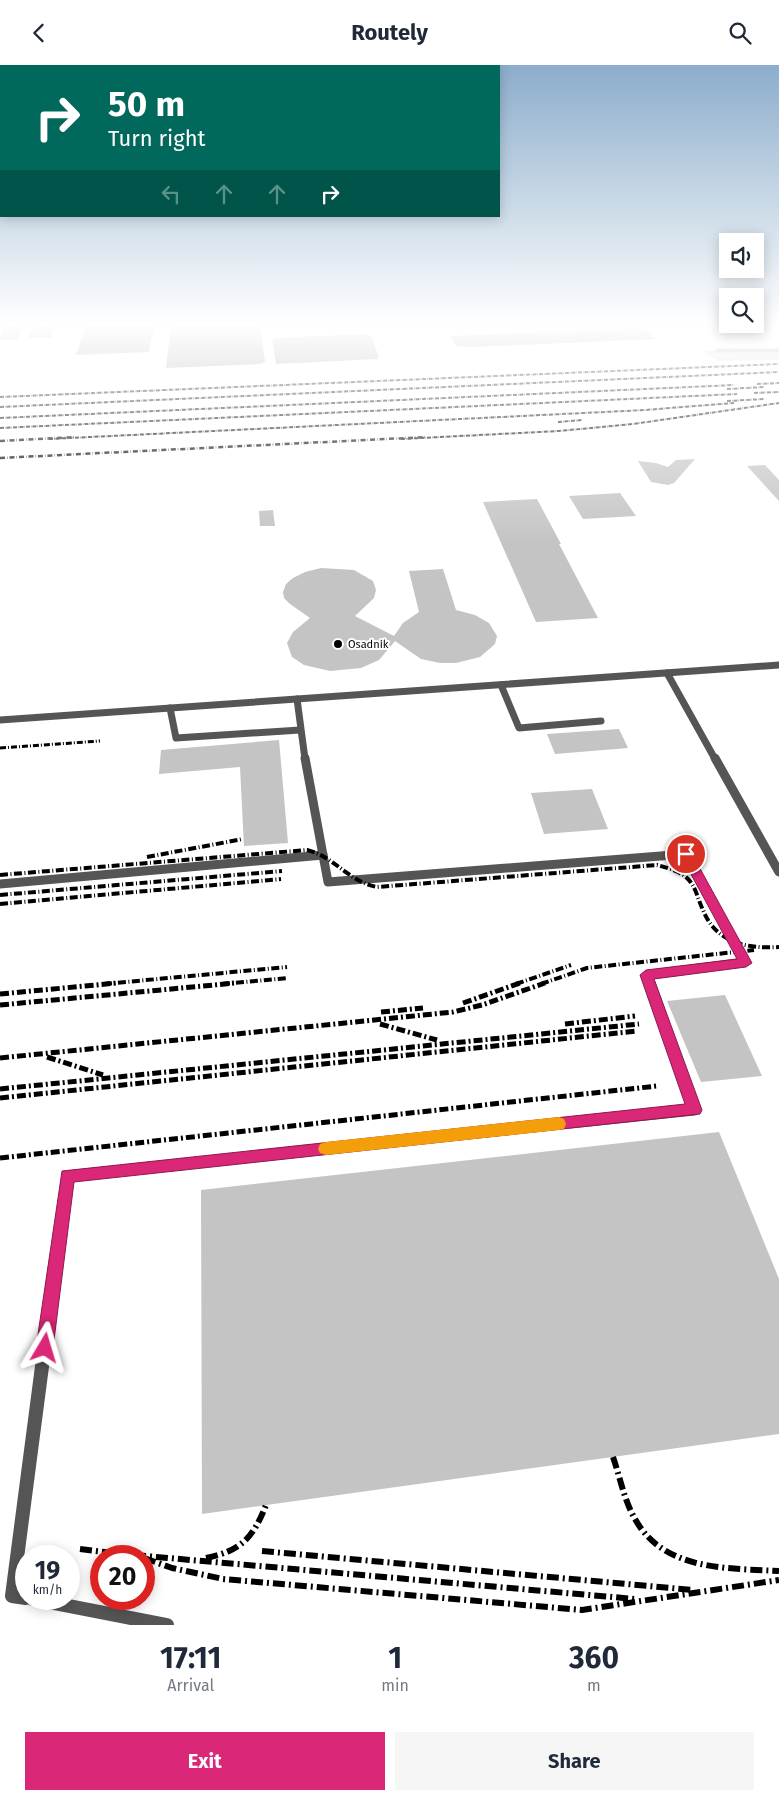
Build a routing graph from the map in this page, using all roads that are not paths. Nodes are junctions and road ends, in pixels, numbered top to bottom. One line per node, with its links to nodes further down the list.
1 (779, 665): 2 (lane)
2 (667, 673): 3 (lane); 10 (lane)
3 (502, 685): 4 (lane); 7 (lane)
4 (297, 699): 5 (lane); 8 (lane)
5 (170, 708): 6 (lane); 8 (lane)
6 (0, 720)
7 (601, 721)
8 (300, 729): 9 (lane)
9 (324, 855): 11 (lane); 12 (lane)
10 (779, 872)
11 (0, 884)
12 (19, 1545)
13 (15, 1573): 14 (lane)
14 (15, 1596)
15 (80, 1608): 16 (lane)
16 (166, 1625)

